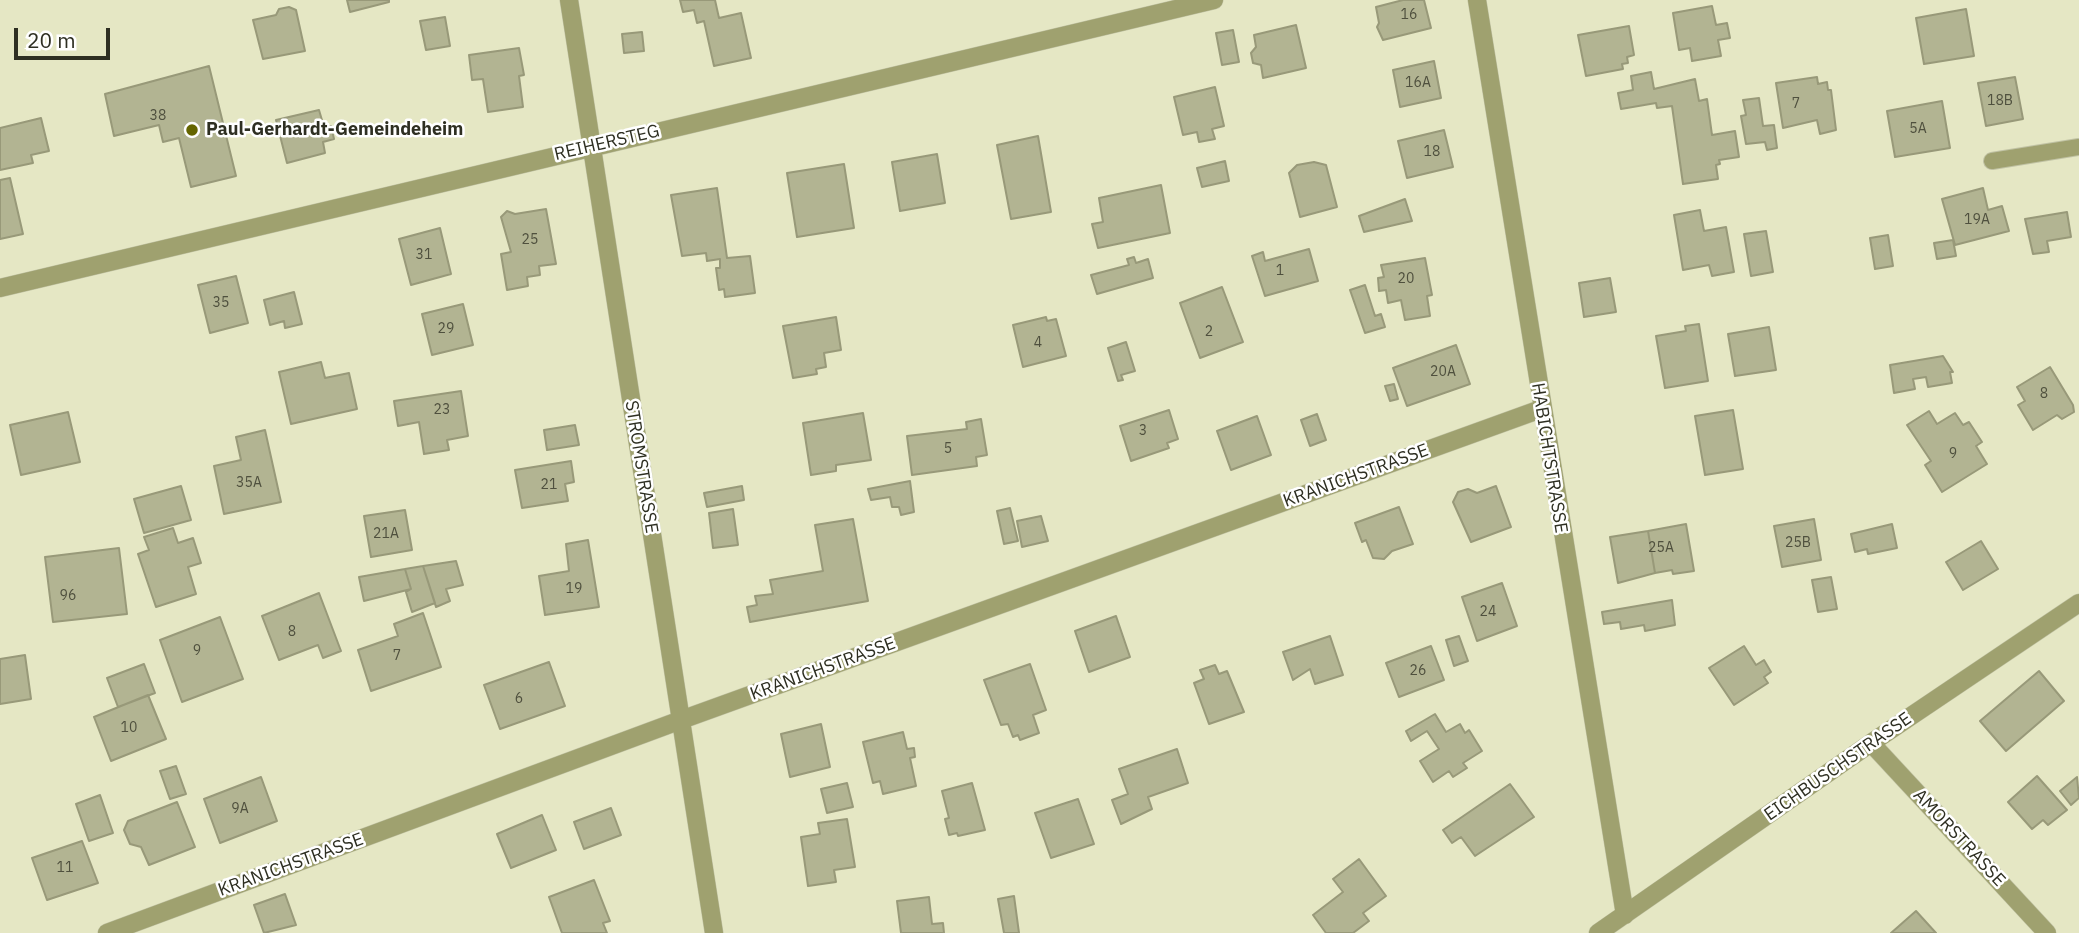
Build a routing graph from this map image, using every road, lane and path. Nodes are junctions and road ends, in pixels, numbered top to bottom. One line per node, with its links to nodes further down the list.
1 (569, 0): 5 (street, STROMSTRASSE)
2 (1214, 0): 5 (street, REIHERSTEG)
3 (1477, 0): 8 (street, HABICHTSTRASSE)
4 (2079, 146): 6 (lane)
5 (591, 147): 7 (street, REIHERSTEG); 10 (street, STROMSTRASSE)
6 (1992, 161)
7 (0, 288)
8 (1541, 409): 10 (street, KRANICHSTRASSE); 12 (street, HABICHTSTRASSE)
9 (2079, 604): 11 (street, EICHBUSCHSTRASSE)
10 (681, 720): 13 (street, KRANICHSTRASSE); 14 (street, STROMSTRASSE)
11 (1871, 743): 12 (street, EICHBUSCHSTRASSE); 16 (street, AMORSTRASSE)
12 (1625, 915): 15 (street, EICHBUSCHSTRASSE)
13 (107, 933)
14 (714, 933)
15 (1598, 933)
16 (2047, 933)

